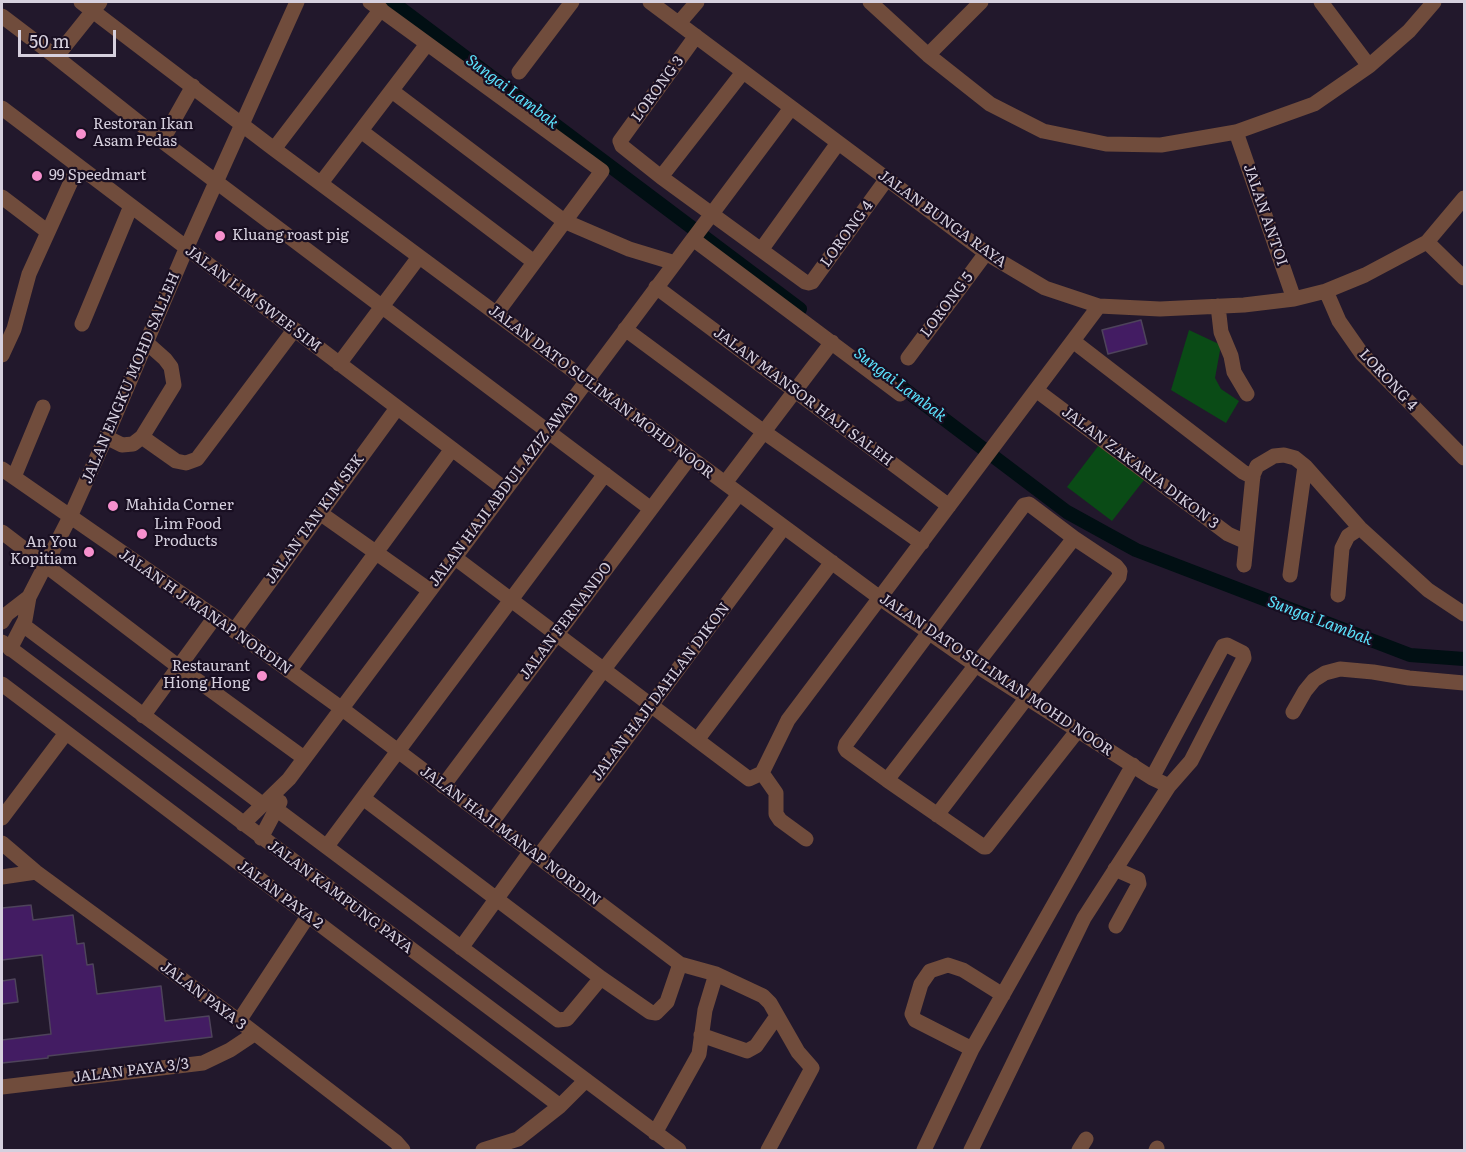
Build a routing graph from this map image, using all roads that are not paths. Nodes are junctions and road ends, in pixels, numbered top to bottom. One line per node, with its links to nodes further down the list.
1 (297, 2): 24 (street, JALAN ENGKU MOHD SALLEH)
2 (572, 2): 18 (street)
3 (650, 2): 12 (street, JALAN BUNGA RAYA)
4 (697, 2): 12 (street)
5 (870, 2): 15 (street)
6 (981, 2): 15 (street)
7 (1321, 2): 17 (street)
8 (1434, 2): 17 (street)
9 (91, 4): 16 (street); 20 (street, JALAN DATO SULIMAN MOHD NOOR)
10 (376, 5): 14 (street); 29 (street)
11 (2, 16): 16 (street)
12 (679, 23): 13 (street, JALAN BUNGA RAYA)
13 (696, 36): 19 (street, JALAN BUNGA RAYA); 31 (street, LORONG 3)
14 (427, 44): 21 (street); 38 (street)
15 (928, 55): 26 (street)
16 (56, 57): 27 (street)
17 (1369, 66): 26 (street)
18 (519, 72)
19 (743, 72): 23 (street, JALAN BUNGA RAYA); 31 (street)
20 (193, 86): 24 (street, JALAN DATO SULIMAN MOHD NOOR); 27 (street)
21 (392, 91): 25 (street); 38 (street)
22 (2, 108): 30 (street, JALAN LIM SWEE SIM)
23 (790, 108): 28 (street, JALAN BUNGA RAYA); 39 (street, JALAN HAJI ABDUL AZIZ AWAB)
24 (243, 124): 29 (street, JALAN DATO SULIMAN MOHD NOOR); 32 (street, JALAN ENGKU MOHD SALLEH)
25 (361, 131): 34 (street); 46 (street)
26 (1236, 132): 51 (street, JALAN ANTOI)
27 (162, 141): 32 (street)
28 (838, 144): 33 (street, JALAN BUNGA RAYA); 43 (street)
29 (274, 149): 34 (street, JALAN DATO SULIMAN MOHD NOOR)
30 (78, 166): 37 (street, JALAN LIM SWEE SIM); 40 (street)
31 (661, 177): 39 (street)
32 (218, 180): 42 (street, JALAN ENGKU MOHD SALLEH); 52 (street)
33 (886, 180): 43 (street, LORONG 4); 44 (street, JALAN BUNGA RAYA)
34 (321, 183): 45 (street, JALAN DATO SULIMAN MOHD NOOR)
35 (2, 197): 40 (street)
36 (1464, 198): 41 (street, JALAN BUNGA RAYA)
37 (131, 206): 42 (street, JALAN LIM SWEE SIM); 56 (street)
38 (564, 221): 46 (street); 47 (street)
39 (700, 229): 43 (street); 47 (street, JALAN HAJI ABDUL AZIZ AWAB); 60 (street)
40 (48, 232): 62 (street)
41 (1427, 242): 48 (street); 50 (street, JALAN BUNGA RAYA)
42 (186, 249): 58 (street, JALAN LIM SWEE SIM); 61 (street, JALAN ENGKU MOHD SALLEH)
43 (761, 250)
44 (986, 253): 53 (street, JALAN BUNGA RAYA); 63 (street, LORONG 5)
45 (419, 257): 52 (street); 55 (street, JALAN DATO SULIMAN MOHD NOOR)
46 (534, 262): 55 (street)
47 (675, 263): 49 (street, JALAN HAJI ABDUL AZIZ AWAB)
48 (1464, 278)
49 (656, 287): 57 (street, JALAN HAJI ABDUL AZIZ AWAB); 67 (street, JALAN MANSOR HAJI SALEH)
50 (1326, 291): 51 (street, JALAN BUNGA RAYA); 78 (street, LORONG 4)
51 (1294, 298): 54 (street, JALAN BUNGA RAYA)
52 (383, 305): 64 (street); 72 (street)
53 (1099, 306): 54 (street, JALAN BUNGA RAYA); 59 (street)
54 (1218, 306): 69 (street)
55 (496, 314): 65 (street, JALAN DATO SULIMAN MOHD NOOR)
56 (82, 324)
57 (625, 329): 65 (street, JALAN HAJI ABDUL AZIZ AWAB); 73 (street)
58 (294, 330): 64 (street, JALAN LIM SWEE SIM); 75 (street)
59 (1073, 341): 66 (street); 80 (street)
60 (832, 342): 67 (street); 68 (street)
61 (147, 343): 74 (street, JALAN ENGKU MOHD SALLEH); 75 (street)
62 (2, 355)
63 (908, 358)
64 (339, 363): 71 (street, JALAN LIM SWEE SIM)
65 (586, 381): 72 (street, JALAN HAJI ABDUL AZIZ AWAB); 77 (street, JALAN DATO SULIMAN MOHD NOOR)
66 (1036, 390): 86 (street); 94 (street, JALAN ZAKARIA DIKON 3)
67 (795, 391): 73 (street); 86 (street, JALAN MANSOR HAJI SALEH)
68 (900, 394)
69 (1247, 394)
70 (43, 407): 81 (street)
71 (397, 408): 76 (street, JALAN LIM SWEE SIM); 88 (street, JALAN TAN KIM SEK)
72 (548, 431): 82 (street); 84 (street, JALAN HAJI ABDUL AZIZ AWAB)
73 (764, 432): 83 (street); 95 (street)
74 (106, 437): 75 (street); 89 (street, JALAN ENGKU MOHD SALLEH)
75 (142, 437)
76 (452, 449): 84 (street, JALAN LIM SWEE SIM); 96 (street)
77 (690, 457): 83 (street, JALAN DATO SULIMAN MOHD NOOR); 87 (street, JALAN FERNANDO)
78 (1464, 458)
79 (1305, 466): 80 (street); 91 (street); 101 (street)
80 (1255, 472): 94 (street)
81 (8, 473): 89 (street, JALAN H J MANAP NORDIN)
82 (605, 474): 87 (street); 106 (street)
83 (725, 483): 85 (street, JALAN DATO SULIMAN MOHD NOOR)
84 (505, 489): 97 (street, JALAN HAJI ABDUL AZIZ AWAB)
85 (739, 494): 90 (street, JALAN DATO SULIMAN MOHD NOOR); 117 (street)
86 (949, 506): 95 (street)
87 (651, 509): 113 (street, JALAN FERNANDO)
88 (320, 513): 96 (street); 111 (street, JALAN TAN KIM SEK)
89 (69, 517): 99 (street, JALAN ENGKU MOHD SALLEH); 109 (street, JALAN H J MANAP NORDIN)
90 (784, 527): 98 (street, JALAN DATO SULIMAN MOHD NOOR); 122 (street, JALAN HAJI DAHLAN DIKON)
91 (1360, 528): 103 (street); 107 (street)
92 (2, 532): 99 (street)
93 (1074, 538): 112 (street); 115 (street); 121 (street)
94 (1246, 542): 100 (street)
95 (922, 543): 105 (street)
96 (376, 553): 102 (street); 118 (street)
97 (454, 557): 102 (street, JALAN HAJI ABDUL AZIZ AWAB); 106 (street)
98 (832, 562): 105 (street, JALAN DATO SULIMAN MOHD NOOR); 128 (street)
99 (45, 565): 104 (street, JALAN ENGKU MOHD SALLEH); 116 (street)
100 (1244, 565)
101 (1290, 575)
102 (429, 590): 123 (street, JALAN HAJI ABDUL AZIZ AWAB)
103 (1338, 595)
104 (29, 597): 108 (street, JALAN ENGKU MOHD SALLEH); 110 (street, JALAN ENGKU MOHD SALLEH)
105 (880, 598): 112 (street, JALAN DATO SULIMAN MOHD NOOR); 132 (street)
106 (511, 599): 113 (street); 129 (street)
107 (1464, 614)
108 (4, 615)
109 (215, 617): 111 (street, JALAN H J MANAP NORDIN); 116 (street)
110 (23, 625): 114 (street, JALAN ENGKU MOHD SALLEH); 125 (street)
111 (234, 631): 118 (street, JALAN H J MANAP NORDIN)
112 (929, 632): 115 (street, JALAN DATO SULIMAN MOHD NOOR); 134 (street)
113 (556, 634): 117 (street); 135 (street, JALAN FERNANDO)
114 (6, 645): 142 (street, JALAN KAMPUNG PAYA)
115 (977, 666): 121 (street, JALAN DATO SULIMAN MOHD NOOR); 134 (street)
116 (179, 667): 125 (street); 130 (street)
117 (604, 669): 122 (street); 141 (street)
118 (289, 671): 123 (street, JALAN H J MANAP NORDIN)
119 (1464, 682): 124 (street)
120 (2, 684): 127 (street, JALAN PAYA 2)
121 (1026, 697): 126 (street, JALAN DATO SULIMAN MOHD NOOR); 139 (street)
122 (651, 705): 128 (street); 147 (street, JALAN HAJI DAHLAN DIKON)
123 (340, 708): 129 (street, JALAN HAJI MANAP NORDIN); 130 (street, JALAN HAJI ABDUL AZIZ AWAB)
124 (1293, 712)
125 (143, 716): 138 (street)
126 (1078, 730): 131 (street, JALAN DATO SULIMAN MOHD NOOR); 139 (street)
127 (66, 733): 140 (street); 152 (street, JALAN PAYA 2)
128 (697, 740): 132 (street)
129 (398, 751): 135 (street, JALAN HAJI MANAP NORDIN); 137 (street)
130 (304, 758): 138 (street, JALAN HAJI ABDUL AZIZ AWAB)
131 (1133, 765): 133 (street, JALAN DATO SULIMAN MOHD NOOR); 158 (street)
132 (756, 776): 144 (street)
133 (1152, 778): 136 (street, JALAN DATO SULIMAN MOHD NOOR); 136 (street)
134 (887, 780): 139 (street)
135 (443, 786): 141 (street, JALAN HAJI MANAP NORDIN)
136 (1169, 786): 148 (street)
137 (363, 798): 146 (street); 151 (street)
138 (269, 806): 142 (street); 143 (street, JALAN HAJI ABDUL AZIZ AWAB); 146 (street)
139 (937, 815)
140 (2, 818)
141 (492, 822): 147 (street, JALAN HAJI MANAP NORDIN)
142 (243, 824): 143 (street, JALAN KAMPUNG PAYA)
143 (261, 838): 164 (street, JALAN KAMPUNG PAYA)
144 (806, 839)
145 (2, 843): 149 (street, JALAN PAYA 3)
146 (327, 846): 154 (street)
147 (535, 854): 151 (street, JALAN HAJI DAHLAN DIKON); 155 (street, JALAN HAJI MANAP NORDIN)
148 (1115, 869): 153 (street); 173 (street)
149 (36, 872): 150 (street); 160 (street, JALAN PAYA 3)
150 (2, 877)
151 (496, 899): 154 (street, JALAN HAJI DAHLAN DIKON); 157 (street)
152 (308, 916): 160 (street); 166 (street, JALAN PAYA 2)
153 (1116, 926)
154 (461, 948): 157 (street)
155 (680, 964): 156 (street); 157 (street)
156 (716, 974): 159 (street); 162 (street)
157 (601, 978)
158 (1003, 995): 163 (street); 163 (street)
159 (777, 1016): 162 (street); 171 (street)
160 (239, 1021): 161 (street, JALAN PAYA 3)
161 (254, 1034): 165 (street, JALAN PAYA 3/3); 168 (street, JALAN PAYA 3)
162 (701, 1035): 167 (street)
163 (972, 1049): 172 (street)
164 (586, 1080): 166 (street); 167 (street, JALAN KAMPUNG PAYA)
165 (2, 1088)
166 (560, 1106): 169 (street)
167 (655, 1133): 170 (street, JALAN KAMPUNG PAYA)
168 (403, 1150)
169 (483, 1150)
170 (677, 1150)
171 (768, 1150)
172 (924, 1150)
173 (971, 1150)

